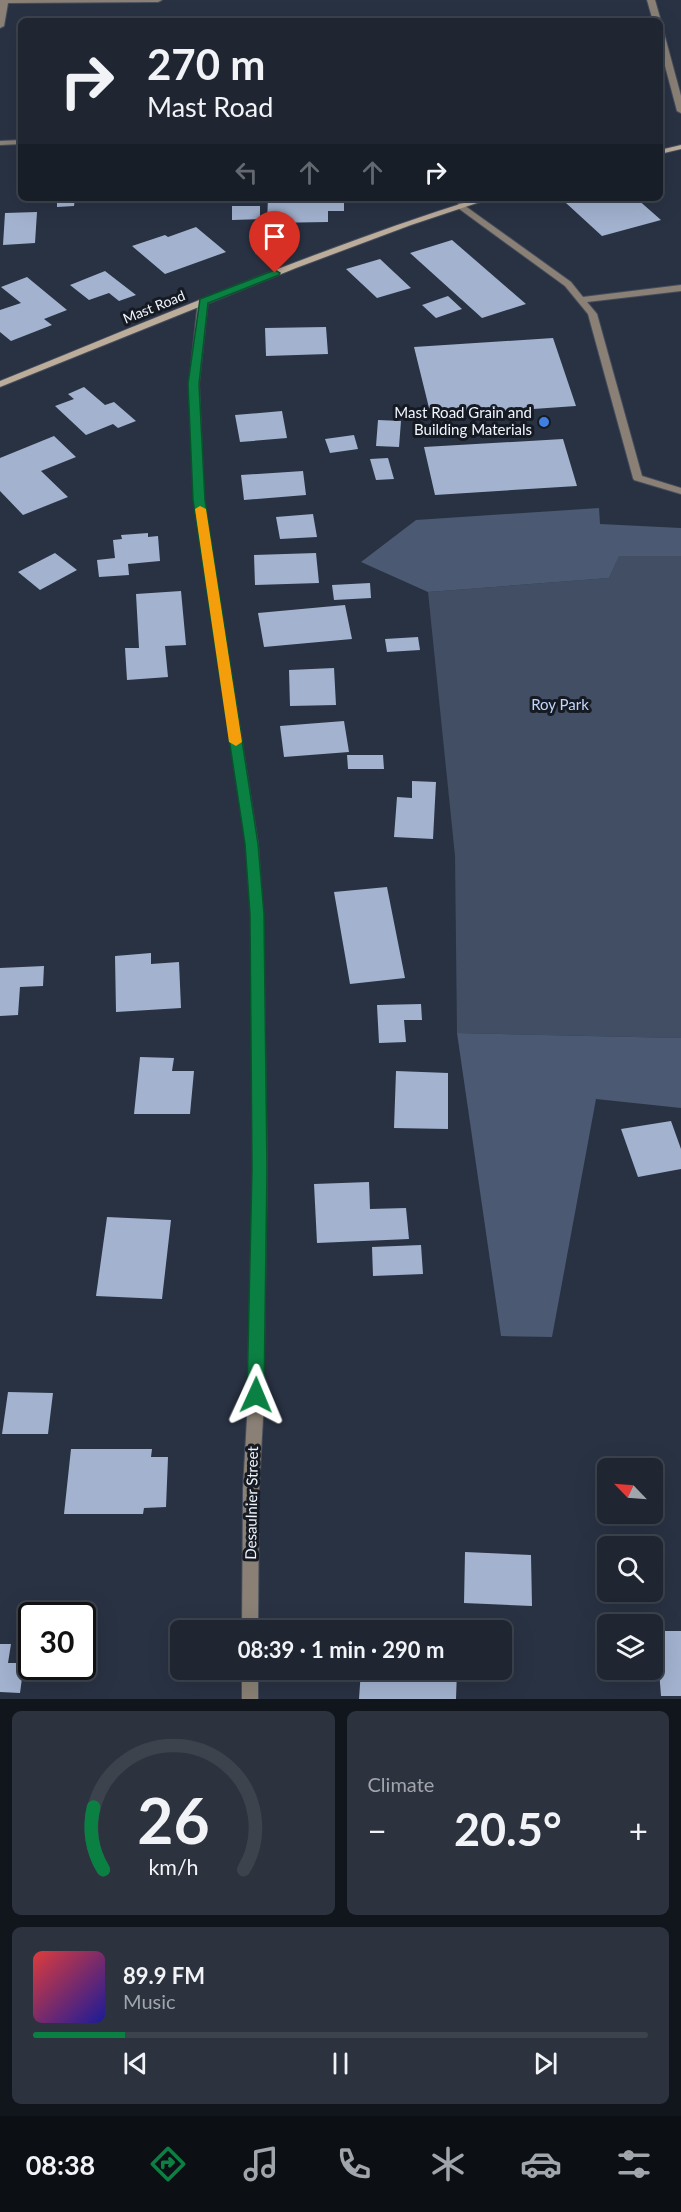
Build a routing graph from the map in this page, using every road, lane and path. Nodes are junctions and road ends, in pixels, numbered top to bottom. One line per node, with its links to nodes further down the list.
1 (158, 0): 3 (street)
2 (651, 0): 4 (street)
3 (3, 1): 5 (street)
4 (656, 18)
5 (0, 26)
6 (663, 44): 7 (street)
7 (681, 111)
8 (0, 142): 9 (street)
9 (18, 142)
10 (680, 147): 11 (main road)
11 (663, 152)
12 (478, 201): 13 (main road, Mast Road)
13 (460, 206): 15 (street); 16 (main road, Mast Road)
14 (681, 288): 15 (street)
15 (581, 300): 18 (street)
16 (203, 301): 17 (main road, Mast Road); 19 (street, Desaulnier Street)
17 (0, 384)
18 (681, 491)
19 (250, 1620)
20 (250, 1680): 21 (street)
21 (250, 1699)

